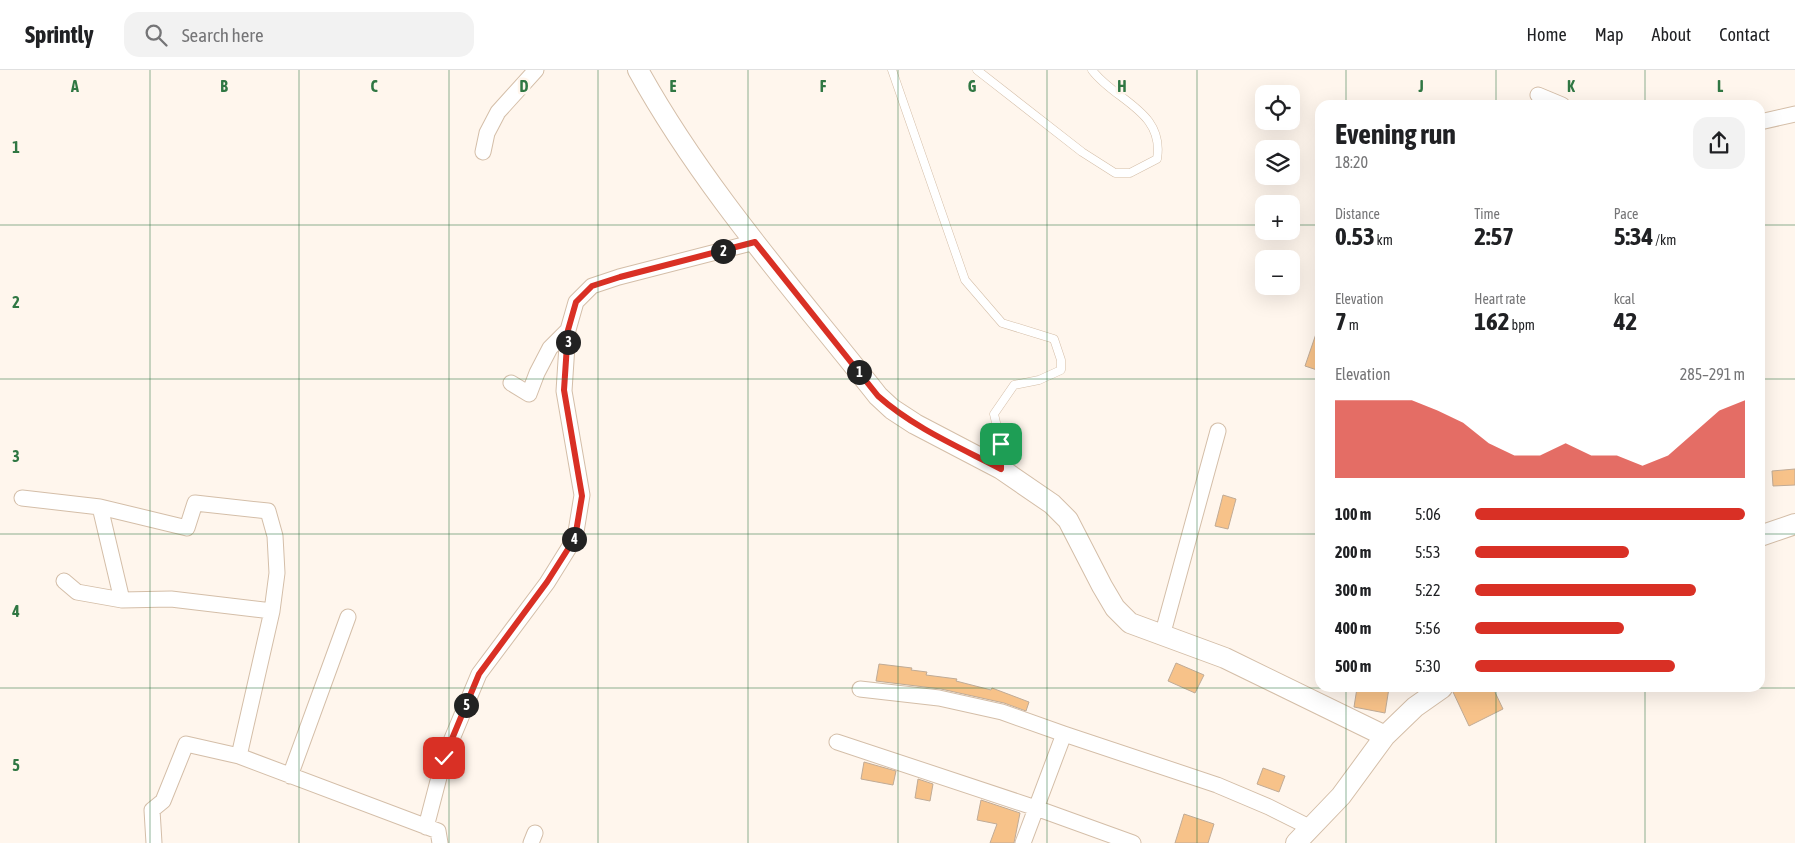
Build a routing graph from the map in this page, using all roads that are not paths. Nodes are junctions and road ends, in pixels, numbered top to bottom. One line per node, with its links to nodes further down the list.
1 (536, 70): 10 (street)
2 (638, 70): 11 (street)
3 (892, 70): 15 (lane)
4 (977, 70): 5 (lane)
5 (1092, 70)
6 (1538, 95): 7 (street)
7 (1550, 100)
8 (1795, 114): 9 (street)
9 (1765, 121)
10 (483, 152)
11 (755, 242): 12 (street); 15 (street)
12 (568, 330): 13 (street); 33 (street)
13 (511, 383)
14 (1218, 431): 24 (street)
15 (1001, 469): 24 (street)
16 (22, 498): 17 (street)
17 (100, 507): 21 (street); 22 (street)
18 (1795, 524): 19 (street)
19 (1765, 534)
20 (64, 581): 21 (street)
21 (122, 600): 22 (street)
22 (272, 610): 30 (street)
23 (348, 617): 31 (street)
24 (1162, 636): 28 (street)
25 (860, 689): 27 (street)
26 (1436, 692): 28 (street)
27 (1064, 734): 32 (street); 34 (street)
28 (1385, 736): 34 (street)
29 (837, 742): 32 (street)
30 (239, 756): 31 (street); 35 (street)
31 (290, 776): 33 (street)
32 (1036, 808): 37 (street); 38 (street)
33 (426, 826): 36 (street)
34 (1311, 828): 39 (street)
35 (154, 843)
36 (440, 843)
37 (1023, 843)
38 (1133, 843)
39 (1296, 843)

